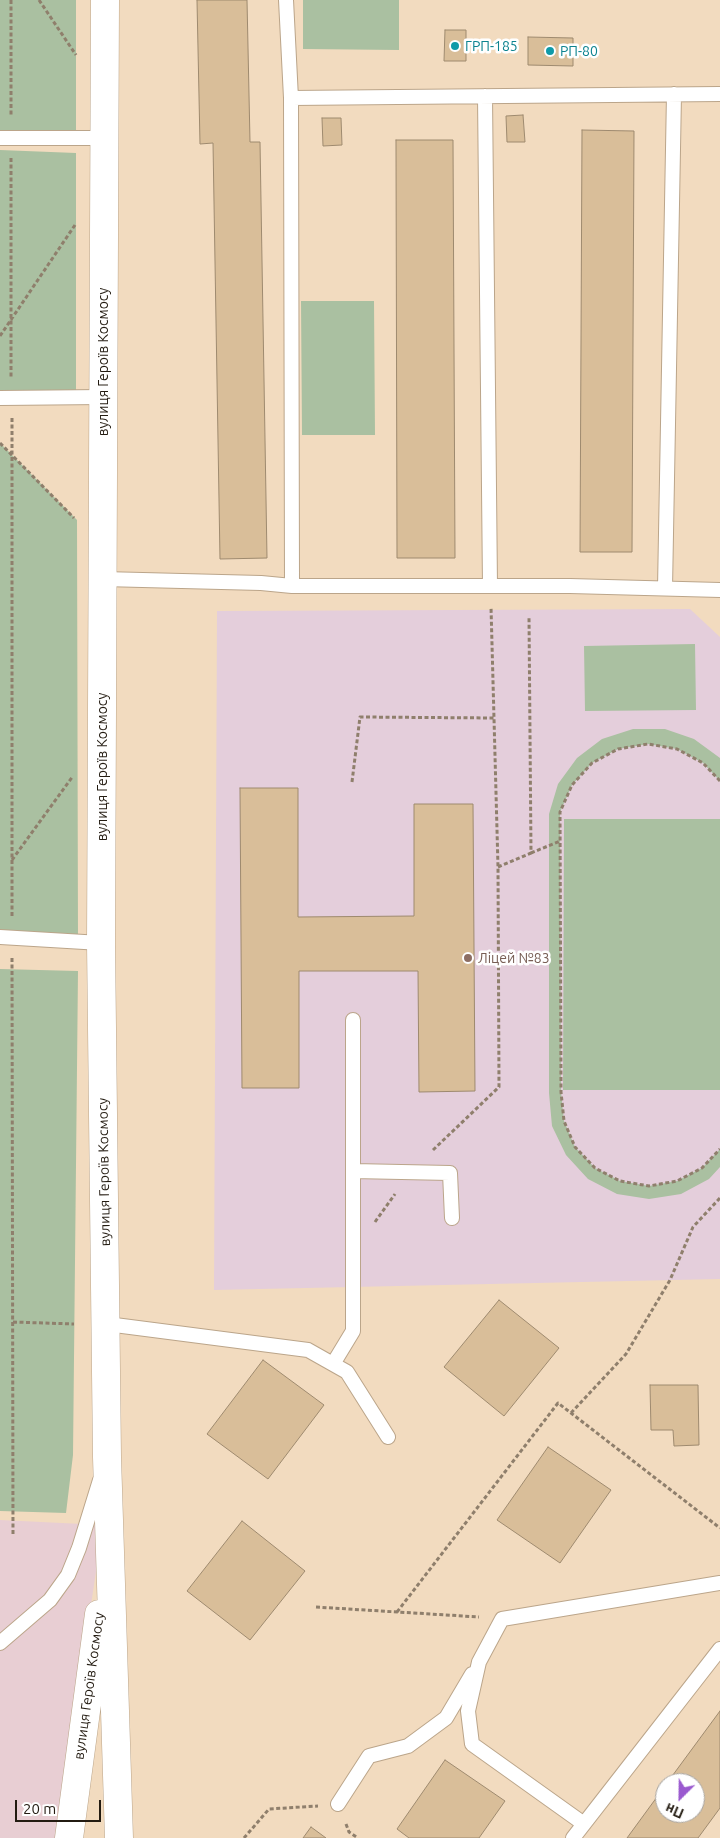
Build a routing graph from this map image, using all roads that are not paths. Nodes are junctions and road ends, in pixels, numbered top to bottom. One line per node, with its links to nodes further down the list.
1 (105, 0): 8 (main road, вулиця Героїв Космосу)
2 (286, 0): 6 (lane)
3 (674, 94): 4 (lane); 5 (lane); 14 (lane)
4 (720, 94)
5 (485, 96): 6 (lane); 13 (lane)
6 (291, 98): 12 (lane)
7 (6, 138): 8 (lane)
8 (103, 138): 9 (main road, вулиця Героїв Космосу)
9 (103, 396): 10 (lane); 11 (main road, вулиця Героїв Космосу)
10 (6, 398)
11 (103, 579): 12 (lane); 17 (main road, вулиця Героїв Космосу)
12 (292, 586): 13 (lane)
13 (490, 586): 14 (lane)
14 (665, 588): 15 (lane)
15 (720, 590)
16 (6, 938): 17 (lane)
17 (101, 943): 21 (main road, вулиця Героїв Космосу)
18 (353, 1020): 19 (lane)
19 (353, 1171): 20 (lane); 22 (lane)
20 (452, 1218)
21 (107, 1324): 22 (lane); 24 (main road, вулиця Героїв Космосу)
22 (332, 1364): 23 (lane)
23 (388, 1437)
24 (107, 1458): 25 (main road, вулиця Героїв Космосу); 27 (lane)
25 (110, 1533): 32 (main road, вулиця Героїв Космосу); 33 (main road, вулиця Героїв Космосу)
26 (720, 1583): 29 (lane)
27 (0, 1643)
28 (720, 1649): 31 (lane)
29 (479, 1662): 30 (lane); 31 (lane)
30 (338, 1804)
31 (584, 1824): 34 (lane)
32 (69, 1838)
33 (119, 1838)
34 (573, 1838)

